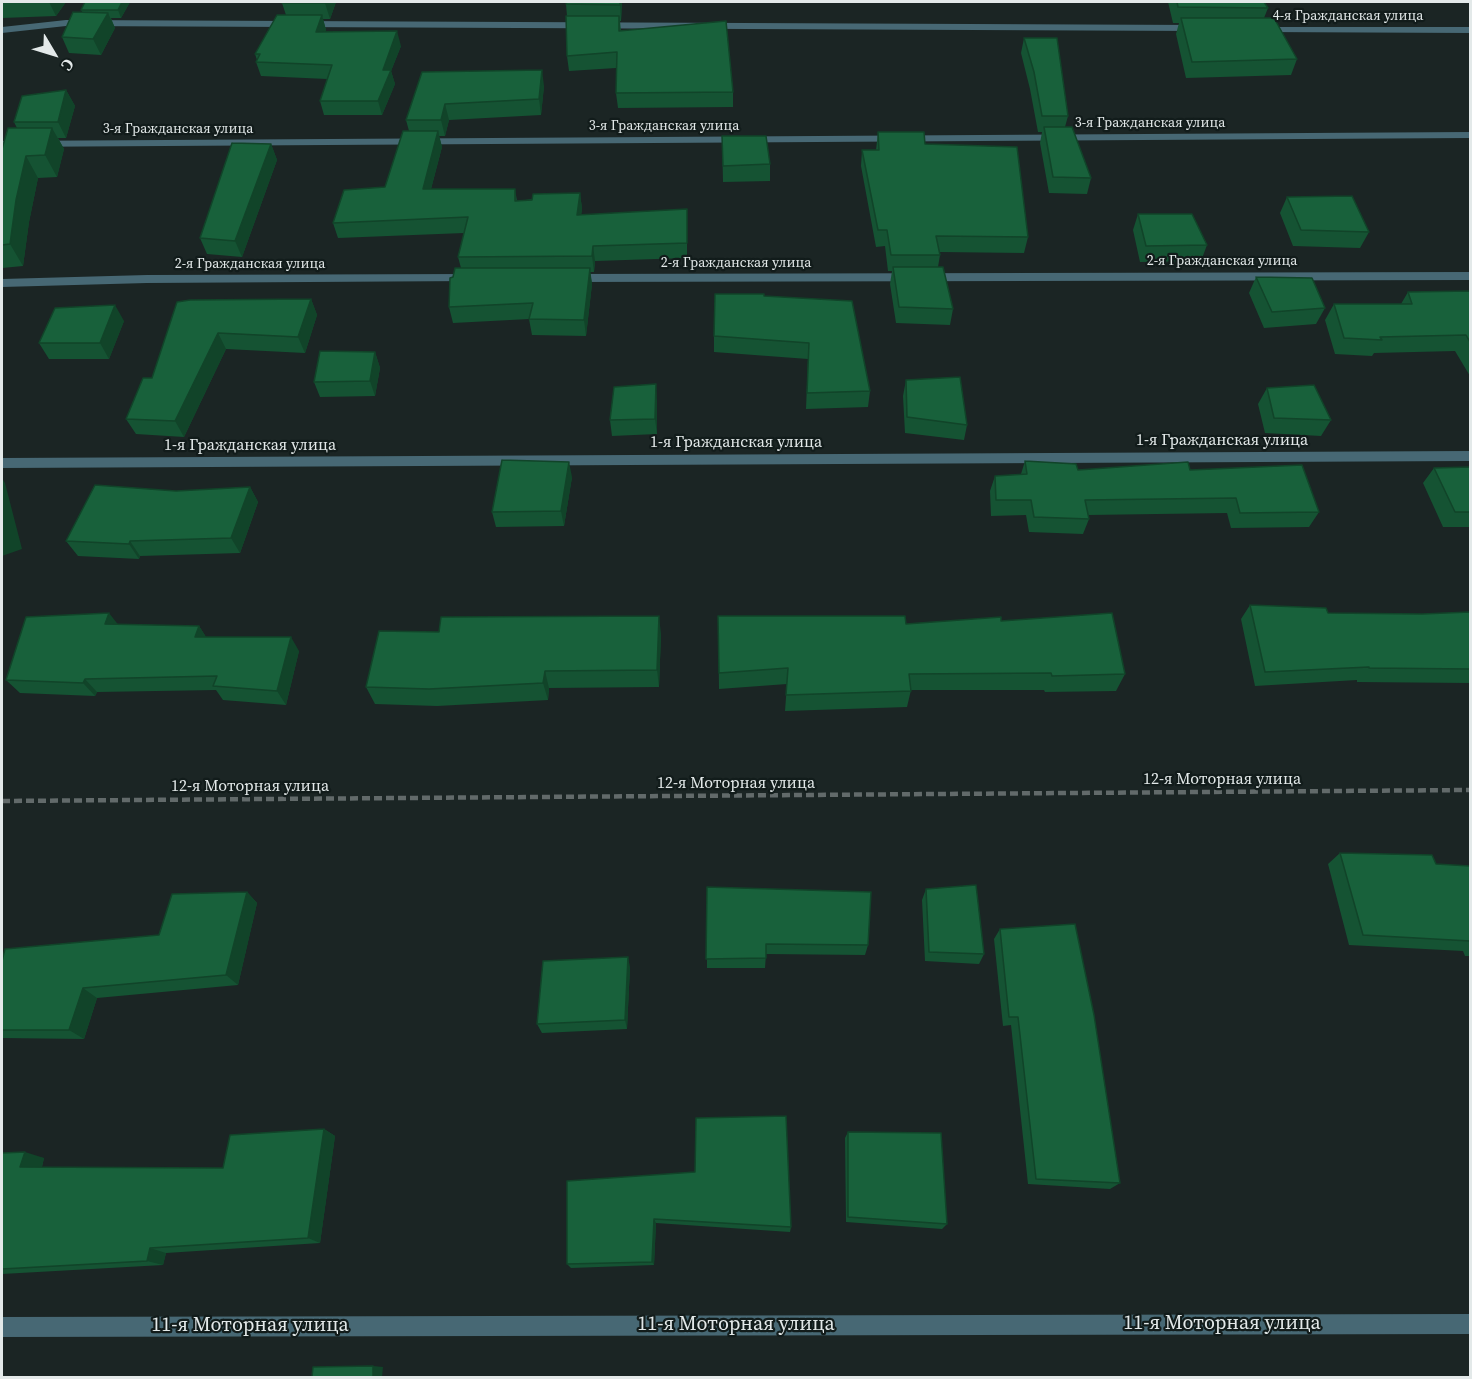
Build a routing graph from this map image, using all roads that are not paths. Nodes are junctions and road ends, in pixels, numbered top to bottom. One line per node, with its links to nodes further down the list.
1 (1209, 28): 3 (street)
2 (1256, 29): 4 (street, 4-я Гражданская улица)
3 (2, 30)
4 (1470, 30)
5 (1470, 135): 6 (street, 3-я Гражданская улица)
6 (2, 144)
7 (1470, 276): 9 (street, 2-я Гражданская улица)
8 (481, 278): 10 (street, 2-я Гражданская улица)
9 (564, 278)
10 (2, 283)
11 (1470, 456): 12 (street, 1-я Гражданская улица)
12 (2, 464)
13 (1470, 1324): 14 (street, 11-я Моторная улица)
14 (2, 1327)

